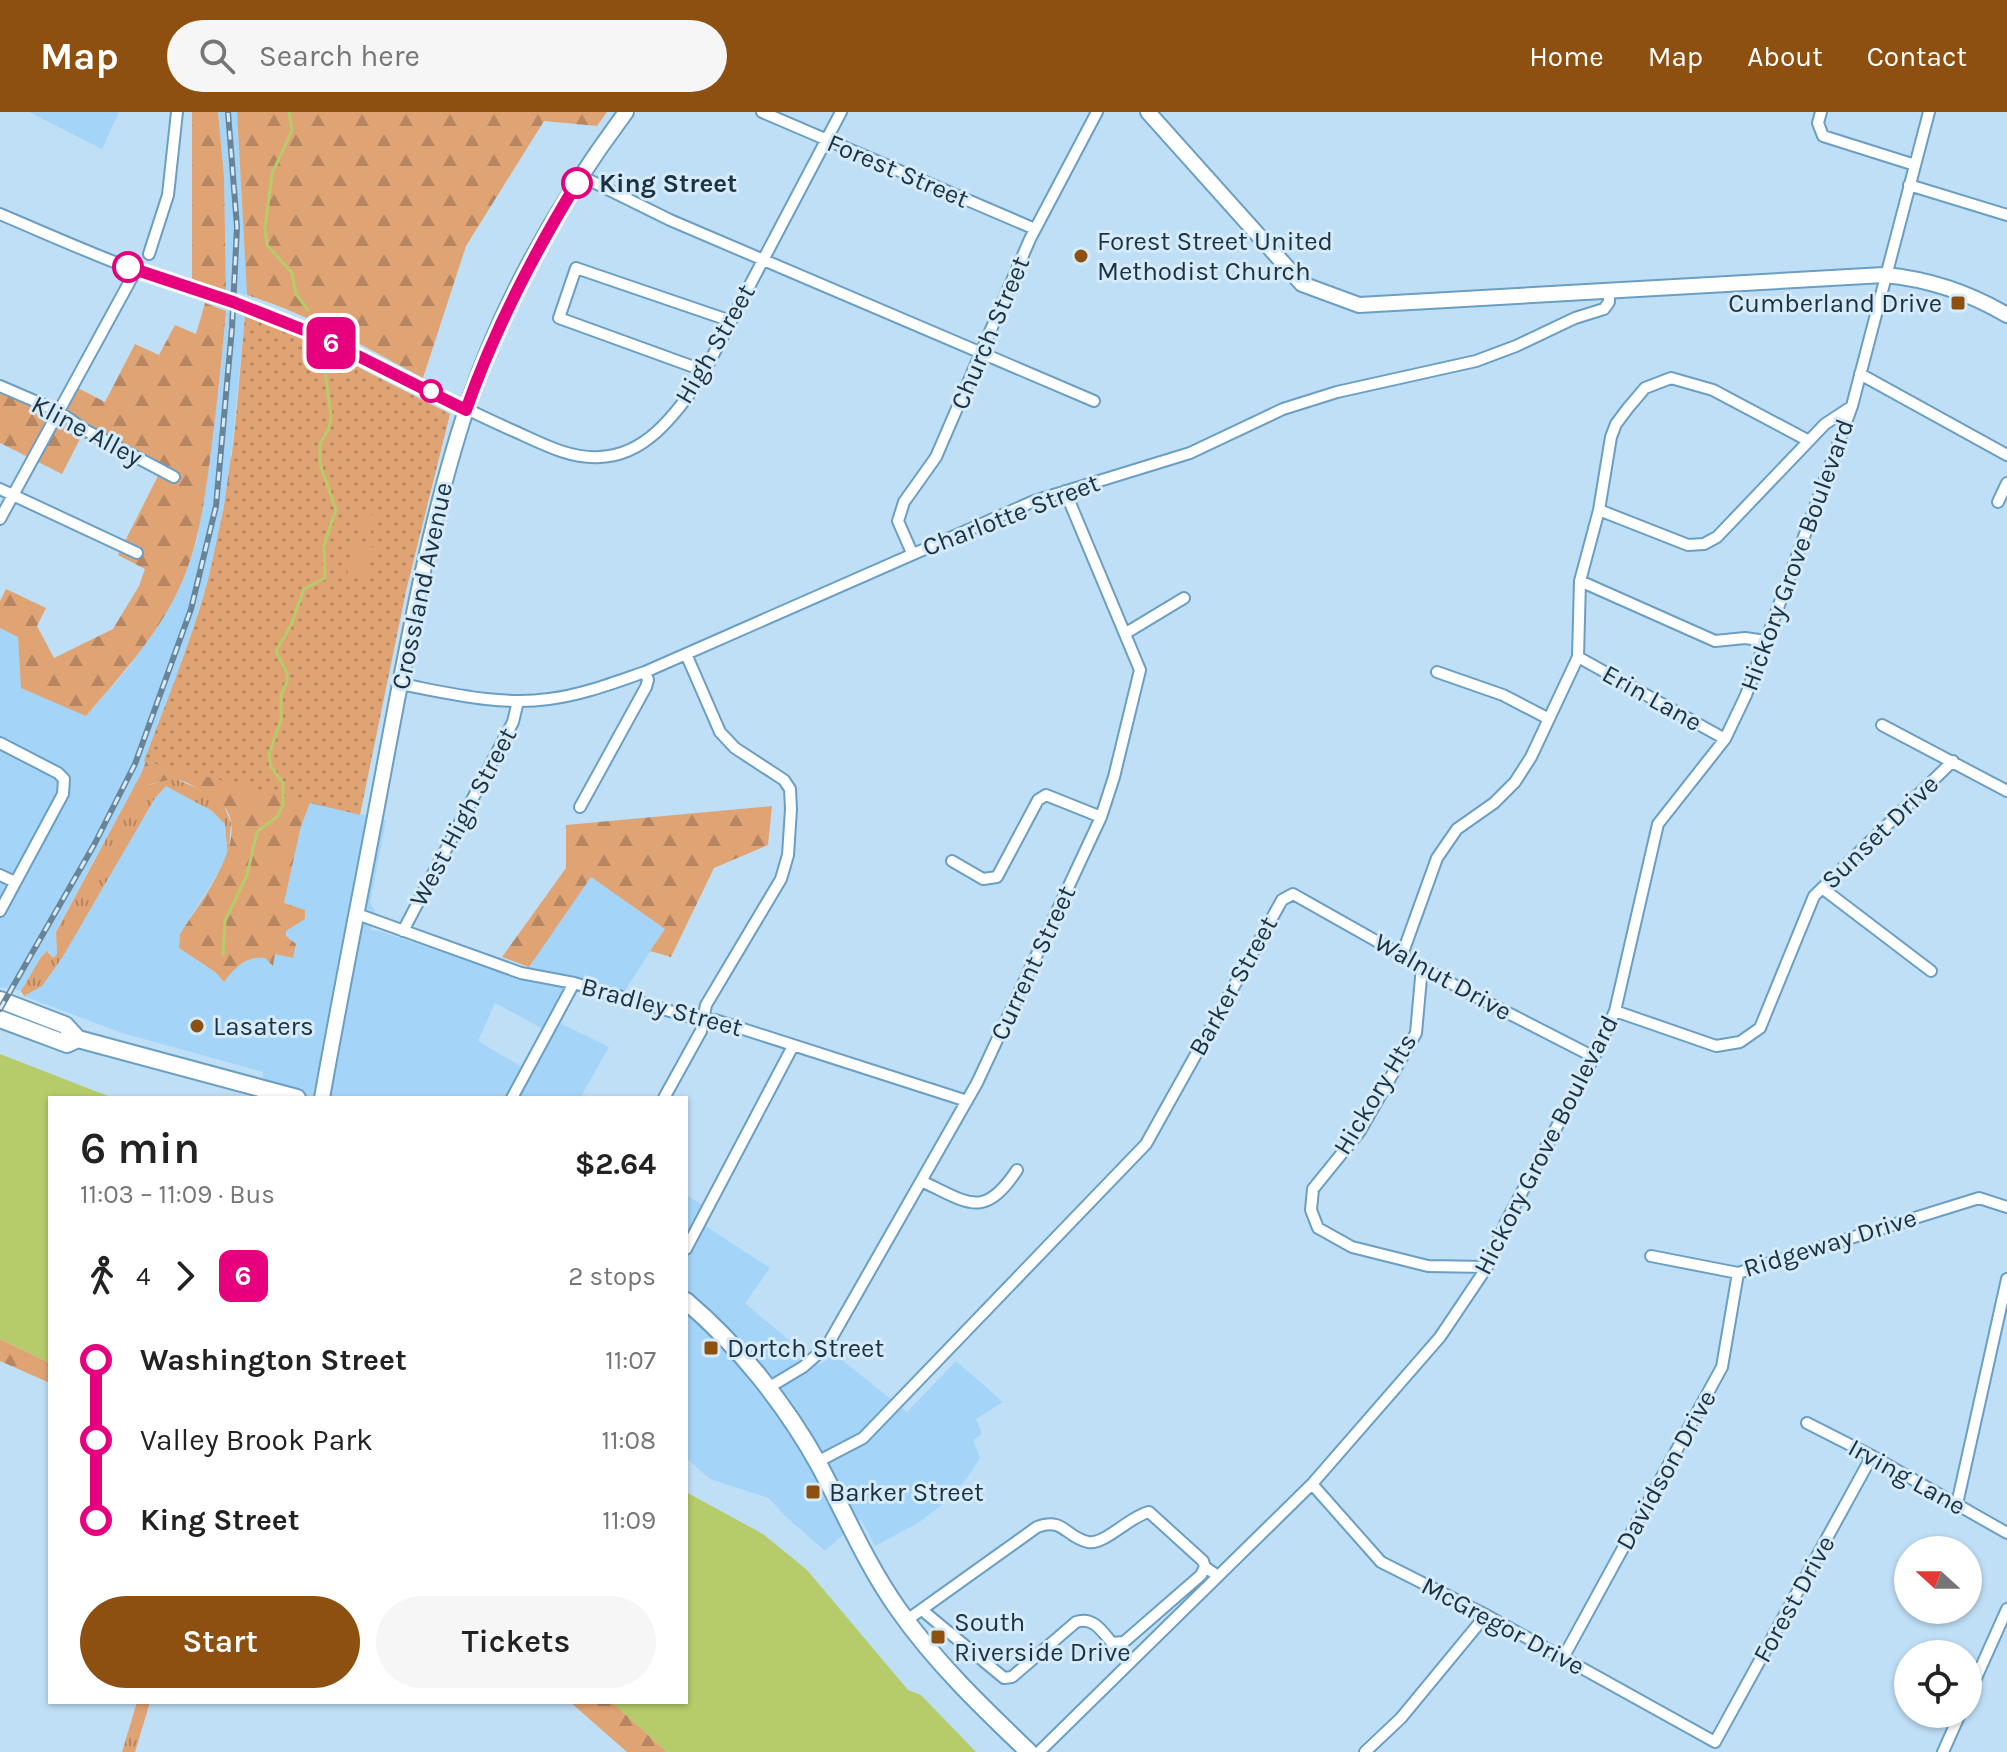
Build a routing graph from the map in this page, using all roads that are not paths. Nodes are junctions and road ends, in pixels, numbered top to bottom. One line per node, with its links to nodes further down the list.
1 (177, 112): 16 (street)
2 (626, 112): 11 (main road, Crossland Avenue)
3 (762, 112): 9 (street, Forest Street)
4 (841, 112): 9 (street, High Street)
5 (1097, 112): 15 (street, Church Street)
6 (1148, 112): 20 (main road)
7 (1821, 112): 10 (street)
8 (1929, 112): 10 (street, Hickory Grove Boulevard)
9 (825, 141): 15 (street, Forest Street); 17 (street, High Street)
10 (1915, 165): 12 (street, Hickory Grove Boulevard)
11 (581, 176): 17 (street); 29 (main road, Crossland Avenue)
12 (1909, 185): 14 (street); 19 (street, Hickory Grove Boulevard)
13 (0, 214): 18 (street, High Street)
14 (2007, 215)
15 (1035, 229): 23 (street, Church Street)
16 (149, 254)
17 (763, 259): 22 (street, High Street); 23 (street)
18 (136, 270): 29 (street, High Street); 30 (street)
19 (1884, 275): 20 (main road); 21 (main road); 25 (street, Hickory Grove Boulevard)
20 (1609, 292): 36 (street, Charlotte Street)
21 (2007, 315)
22 (731, 321): 24 (street, High Street); 24 (street)
23 (982, 352): 27 (street); 42 (street, Church Street)
24 (705, 371): 29 (street, High Street)
25 (1860, 374): 28 (street, Hickory Grove Boulevard); 32 (street)
26 (0, 386): 30 (street, Kline Alley)
27 (1094, 401)
28 (1852, 406): 31 (street); 46 (street, Hickory Grove Boulevard)
29 (466, 410): 51 (main road, Crossland Avenue)
30 (58, 411): 33 (street, Kline Alley); 37 (street)
31 (1809, 441): 39 (street); 39 (street)
32 (2007, 455)
33 (174, 477)
34 (2007, 483): 38 (street)
35 (0, 489): 37 (street)
36 (1065, 491): 42 (street, Charlotte Street); 45 (street, Current Street)
37 (13, 495): 40 (street); 41 (street)
38 (1998, 502)
39 (1599, 510): 43 (street)
40 (0, 519)
41 (137, 553)
42 (912, 553): 47 (street, Charlotte Street)
43 (1580, 581): 46 (street); 48 (street)
44 (1184, 598): 45 (street)
45 (1126, 633): 60 (street, Current Street)
46 (1766, 641): 55 (street, Hickory Grove Boulevard)
47 (686, 654): 49 (street, Charlotte Street); 76 (street)
48 (1578, 657): 53 (street); 55 (street, Erin Lane)
49 (645, 672): 52 (street, Charlotte Street); 59 (street)
50 (1437, 672): 53 (street)
51 (400, 684): 52 (street, Charlotte Street); 67 (main road, Crossland Avenue)
52 (518, 701): 68 (street, West High Street)
53 (1549, 719): 69 (street)
54 (1882, 725): 57 (street)
55 (1725, 739): 74 (street, Hickory Grove Boulevard)
56 (0, 743): 63 (street)
57 (1953, 761): 58 (street); 64 (street, Sunset Drive)
58 (2007, 791)
59 (580, 807)
60 (1101, 817): 61 (street); 84 (street, Current Street)
61 (952, 861)
62 (0, 875): 63 (street)
63 (15, 882): 66 (street)
64 (1822, 888): 71 (street); 74 (street, Sunset Drive)
65 (1293, 894): 69 (street, Walnut Drive); 97 (street, Barker Street)
66 (0, 911)
67 (357, 914): 68 (street, Bradley Street); 81 (main road, Crossland Avenue)
68 (403, 931): 72 (street, Bradley Street)
69 (1402, 955): 70 (street, Walnut Drive)
70 (1422, 967): 79 (street, Walnut Drive); 90 (street, Hickory Hts)
71 (1931, 971)
72 (574, 983): 76 (street, Bradley Street); 82 (street)
73 (0, 1000): 77 (highway)
74 (1615, 1011): 79 (street, Hickory Grove Boulevard)
75 (0, 1019): 77 (highway)
76 (703, 1019): 78 (street, Bradley Street); 83 (street)
77 (78, 1039): 80 (highway)
78 (793, 1046): 84 (street, Bradley Street); 88 (street)
79 (1594, 1057): 90 (street, Hickory Grove Boulevard)
80 (290, 1096)
81 (322, 1096)
82 (513, 1096)
83 (665, 1096)
84 (967, 1101): 86 (street, Current Street)
85 (1017, 1170): 86 (street)
86 (921, 1181): 94 (street, Current Street)
87 (2007, 1207): 91 (street, Ridgeway Drive)
88 (688, 1245)
89 (1651, 1256): 91 (street, Ridgeway Drive)
90 (1487, 1267): 98 (street, Hickory Grove Boulevard)
91 (1738, 1273): 107 (street, Davidson Drive)
92 (2007, 1279): 99 (street)
93 (688, 1303): 94 (highway)
94 (768, 1388): 97 (highway)
95 (1807, 1423): 96 (street, Irving Lane)
96 (1872, 1456): 99 (street, Irving Lane); 110 (street, Forest Drive)
97 (817, 1462): 106 (highway)
98 (1312, 1484): 102 (street, Hickory Grove Boulevard); 105 (street, McGregor Drive)
99 (1957, 1504): 100 (street, Irving Lane)
100 (2007, 1533)
101 (1205, 1567): 102 (street); 104 (street); 104 (street)
102 (1218, 1576): 112 (street, Hickory Grove Boulevard)
103 (2007, 1609): 108 (street)
104 (922, 1610): 106 (street)
105 (1486, 1615): 107 (street, McGregor Drive); 113 (street)
106 (907, 1620): 111 (highway)
107 (1563, 1658): 110 (street, McGregor Drive)
108 (1982, 1665)
109 (1954, 1728): 114 (street)
110 (1715, 1742)
111 (1029, 1752)
112 (1039, 1752)
113 (1365, 1752)
114 (1943, 1752)

